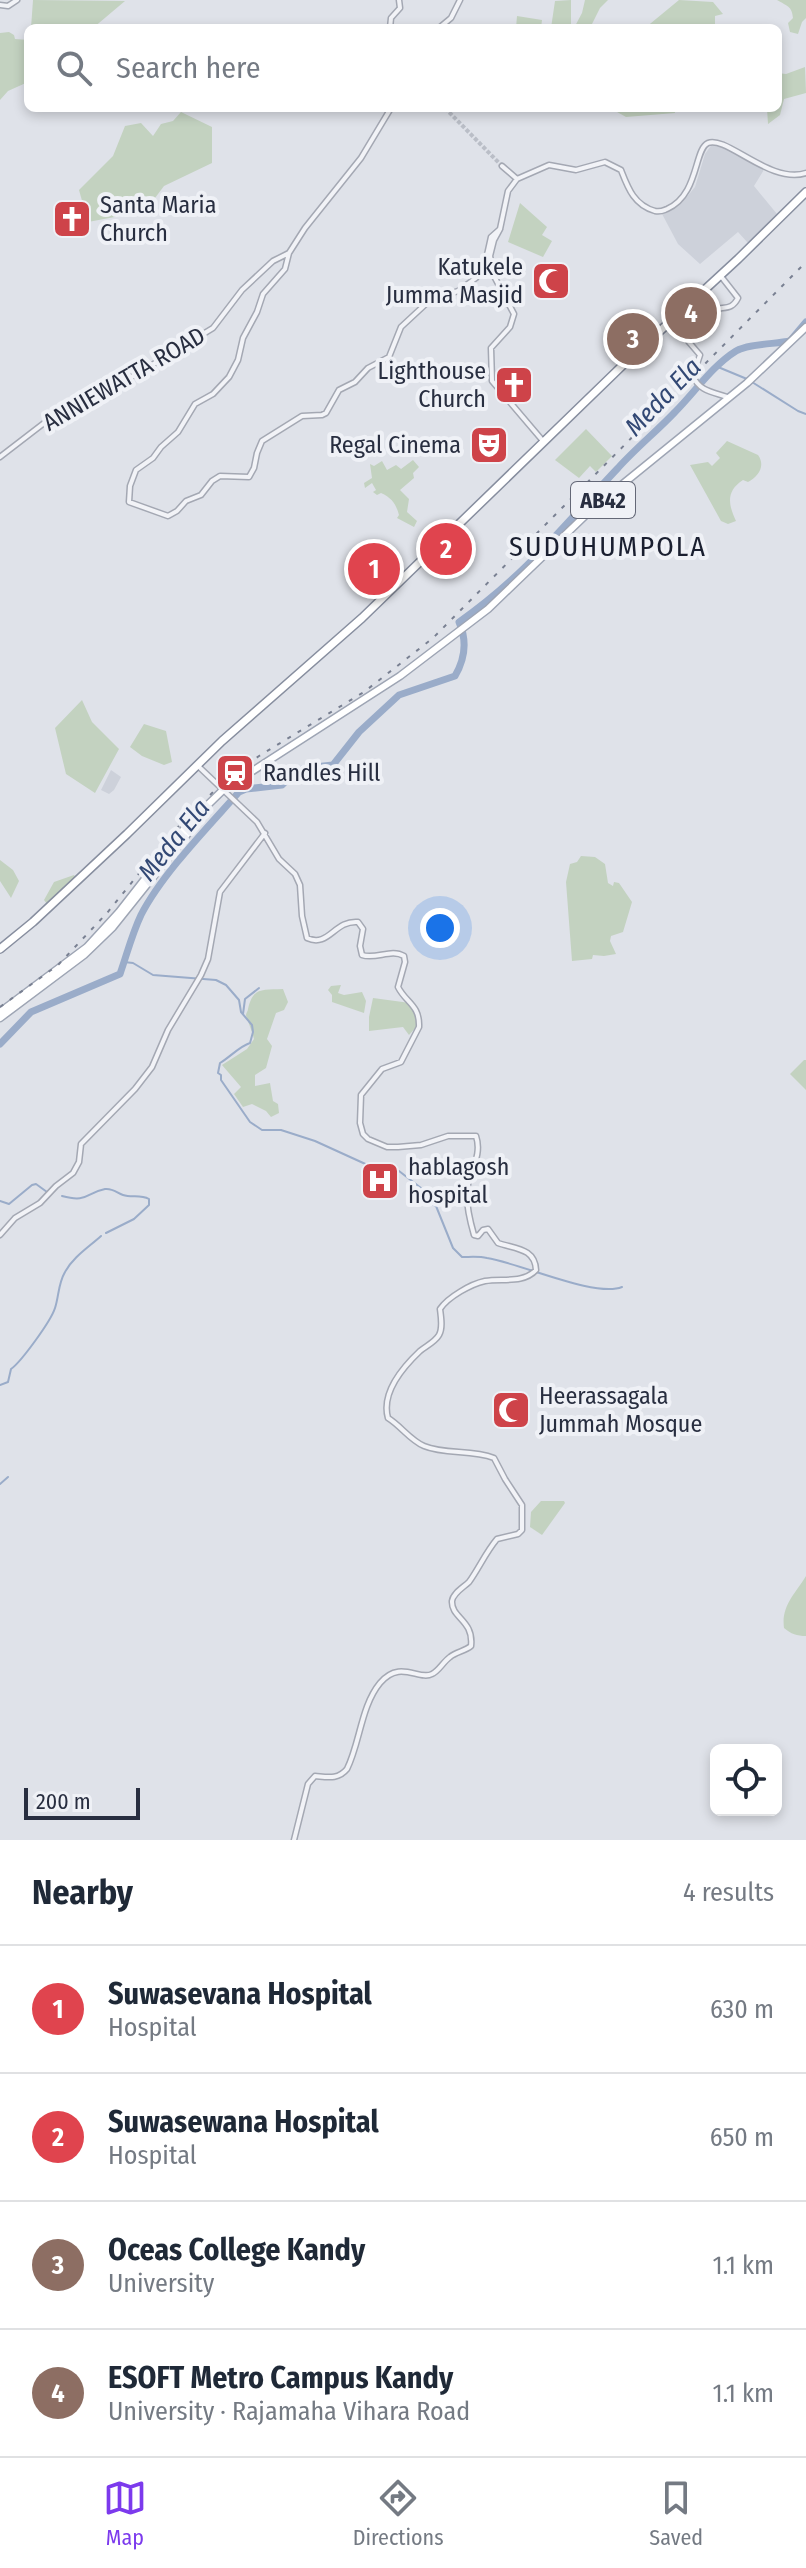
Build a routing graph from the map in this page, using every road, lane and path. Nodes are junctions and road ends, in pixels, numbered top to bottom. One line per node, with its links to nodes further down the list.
1 (17, 0): 4 (street)
2 (399, 0): 5 (street)
3 (460, 0): 6 (street)
4 (0, 5)
5 (390, 24)
6 (444, 24)
7 (389, 112): 13 (street, ANNIEWATTA ROAD)
8 (502, 166): 10 (street)
9 (806, 173): 10 (street)
10 (517, 179): 12 (street)
11 (806, 192): 14 (highway)
12 (500, 229): 13 (street); 17 (street)
13 (289, 253): 18 (street, ANNIEWATTA ROAD)
14 (720, 275): 16 (street); 17 (highway)
15 (806, 327): 16 (main road, AB42)
16 (729, 398): 20 (main road, AB42)
17 (543, 441): 19 (highway)
18 (0, 457)
19 (197, 765): 20 (street); 22 (highway)
20 (226, 793): 21 (street); 23 (main road, AB42)
21 (265, 833): 24 (street); 25 (street)
22 (0, 949)
23 (0, 1015)
24 (0, 1235)
25 (294, 1840)

